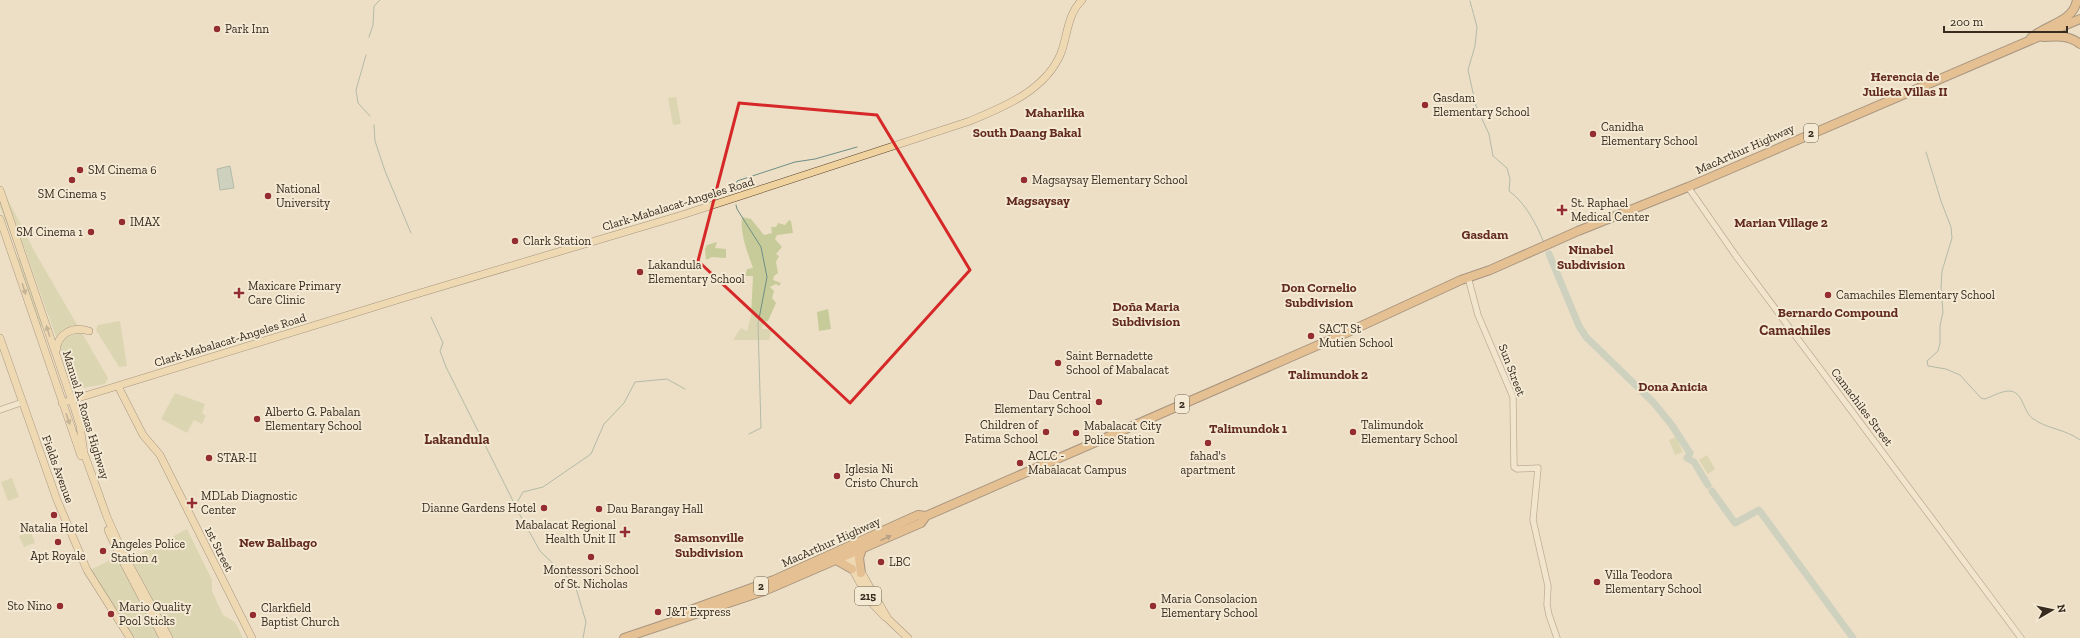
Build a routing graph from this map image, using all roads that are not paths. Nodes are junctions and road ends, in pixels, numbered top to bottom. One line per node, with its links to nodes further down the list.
1 (1082, 0): 19 (main road, Clark-Mabalacat-Angeles Road)
2 (2077, 0): 5 (highway)
3 (2080, 19): 4 (highway, MacArthur Highway / 2)
4 (2036, 38): 5 (highway, MacArthur Highway / 2); 6 (highway)
5 (2026, 42): 7 (highway, MacArthur Highway / 2)
6 (2080, 44)
7 (1688, 187): 12 (highway, MacArthur Highway / 2); 41 (street, Camachiles Street)
8 (0, 190): 11 (main road, Manuel A. Roxas Highway)
9 (0, 213): 11 (main road)
10 (0, 219): 23 (main road, Manuel A. Roxas Highway, one-way to 23)
11 (20, 246): 17 (main road, Manuel A. Roxas Highway, one-way to 11)
12 (1486, 272): 13 (highway, MacArthur Highway / 2); 14 (highway, MacArthur Highway / 2)
13 (1469, 281): 14 (highway, MacArthur Highway / 2); 40 (street, Sun Street)
14 (1412, 304): 26 (highway, MacArthur Highway / 2)
15 (89, 331): 17 (main road)
16 (0, 338): 22 (main road, Fields Avenue)
17 (56, 354): 18 (main road, Manuel A. Roxas Highway)
18 (65, 382): 20 (main road); 21 (main road, Manuel A. Roxas Highway)
19 (118, 386): 20 (main road, Clark-Mabalacat-Angeles Road); 37 (main road, 1st Street)
20 (83, 396): 21 (main road, Clark-Mabalacat-Angeles Road); 25 (main road)
21 (71, 400): 23 (main road, Clark-Mabalacat-Angeles Road); 25 (main road, Manuel A. Roxas Highway)
22 (23, 402): 24 (street); 34 (main road, Fields Avenue)
23 (62, 403): 35 (main road, Manuel A. Roxas Highway, one-way to 35)
24 (0, 410)
25 (77, 417): 36 (main road, Manuel A. Roxas Highway)
26 (926, 516): 27 (highway, MacArthur Highway / 2, one-way to 26); 28 (highway, MacArthur Highway / 2)
27 (862, 549): 28 (highway, MacArthur Highway / 2); 31 (highway)
28 (847, 552): 29 (highway, MacArthur Highway / 2); 30 (main road, 215); 31 (main road, 215); 32 (highway, MacArthur Highway / 2)
29 (836, 560): 30 (highway); 32 (highway, MacArthur Highway / 2)
30 (852, 569): 33 (main road, 215)
31 (861, 573): 33 (main road, 215)
32 (680, 618): 38 (highway, MacArthur Highway / 2)
33 (888, 619): 39 (main road, 215)
34 (130, 638)
35 (163, 638)
36 (169, 638)
37 (252, 638)
38 (624, 638)
39 (908, 638)
40 (1557, 638)
41 (2021, 638)

